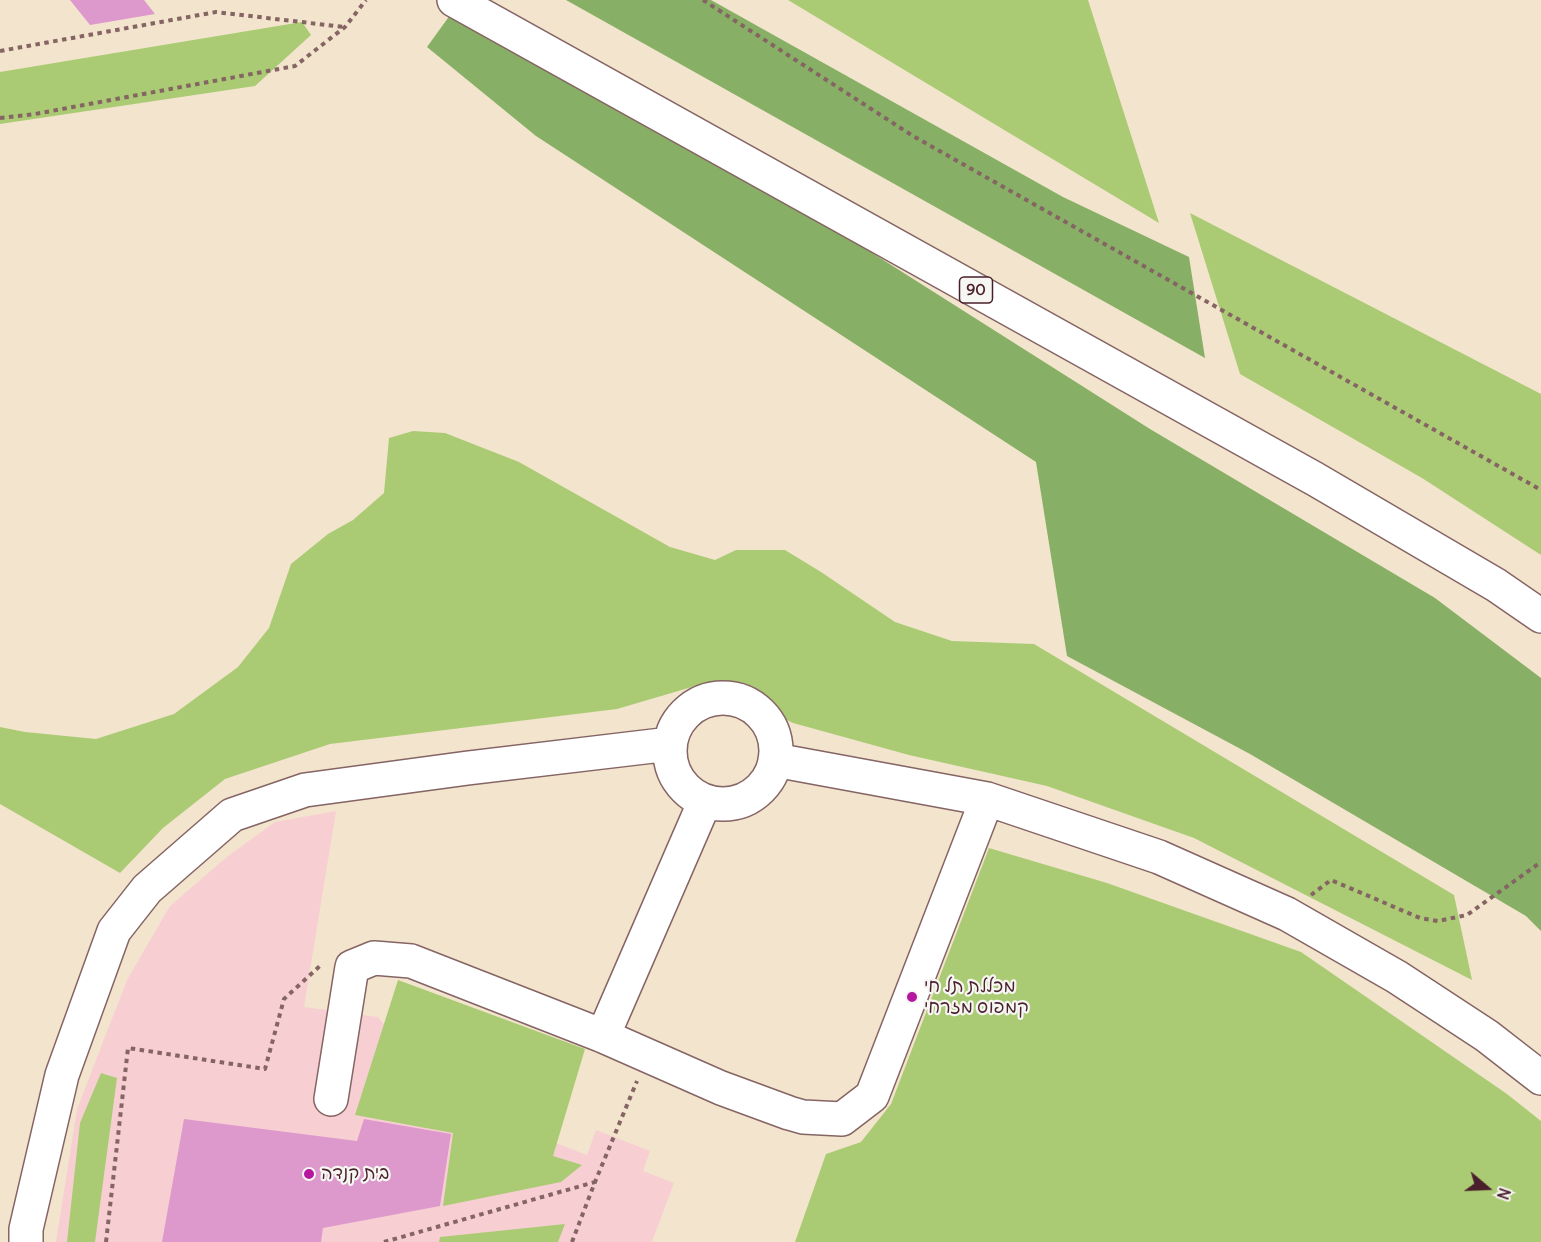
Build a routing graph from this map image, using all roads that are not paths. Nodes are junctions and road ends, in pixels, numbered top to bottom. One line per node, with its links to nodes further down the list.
1 (454, 0): 2 (main road, 90)
2 (1496, 585): 3 (main road, 90); 4 (main road, 90)
3 (1541, 616)
4 (1541, 625)
5 (670, 744): 6 (main road); 8 (main road); 12 (main road)
6 (775, 760): 7 (main road); 8 (main road)
7 (987, 799): 9 (main road); 10 (main road)
8 (705, 801): 9 (main road)
9 (603, 1036): 11 (main road)
10 (1541, 1078)
11 (331, 1099)
12 (26, 1242)

